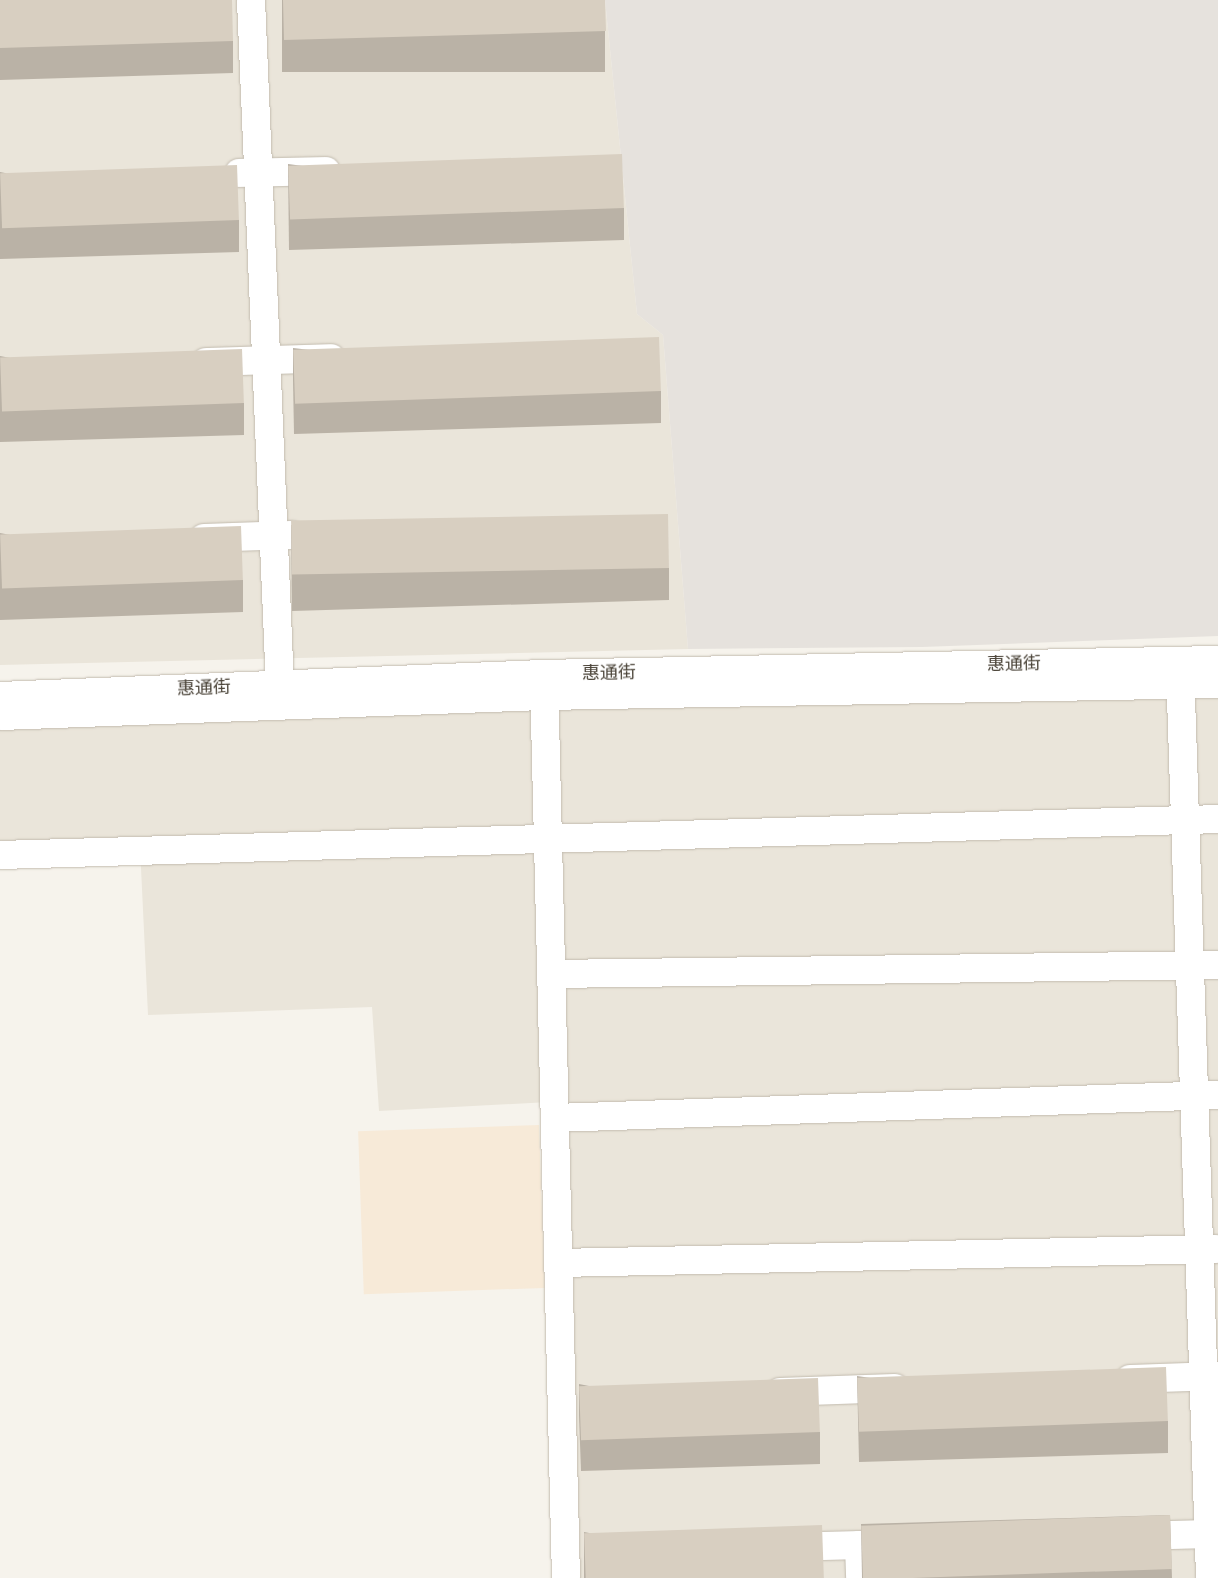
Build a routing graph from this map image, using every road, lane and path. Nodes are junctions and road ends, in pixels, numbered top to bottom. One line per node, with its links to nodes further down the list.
1 (250, 0): 3 (street)
2 (347, 170): 3 (street)
3 (258, 173): 4 (street); 6 (street)
4 (208, 174)
5 (355, 358): 6 (street)
6 (266, 360): 7 (street); 9 (street)
7 (177, 362)
8 (313, 534): 9 (street)
9 (274, 535): 10 (street); 14 (street)
10 (176, 539)
11 (1218, 660): 12 (street, 惠通街)
12 (1180, 673): 13 (street, 惠通街); 15 (street, 惠通街); 19 (street)
13 (1218, 684)
14 (280, 685): 15 (street, 惠通街); 16 (street, 惠通街)
15 (544, 685): 17 (street, 惠通街); 20 (street)
16 (0, 696)
17 (0, 716)
18 (1218, 820): 19 (street)
19 (1184, 821): 20 (street); 22 (street)
20 (548, 842): 21 (street); 24 (street)
21 (0, 855)
22 (1189, 965): 23 (street); 24 (street); 25 (street)
23 (1218, 965)
24 (551, 974): 26 (street)
25 (1206, 1096): 26 (street); 27 (street)
26 (555, 1118): 28 (street)
27 (1208, 1249): 28 (street); 29 (street)
28 (558, 1263): 34 (street)
29 (1211, 1376): 30 (street); 35 (street)
30 (1105, 1380)
31 (917, 1387): 32 (street)
32 (759, 1393)
33 (591, 1399): 34 (street)
34 (561, 1400): 41 (street)
35 (1213, 1531): 36 (street); 43 (street)
36 (1109, 1537)
37 (919, 1543): 38 (street)
38 (859, 1545): 39 (street); 42 (street)
39 (761, 1548)
40 (594, 1553): 41 (street)
41 (565, 1566)
42 (860, 1578)
43 (1210, 1578)

